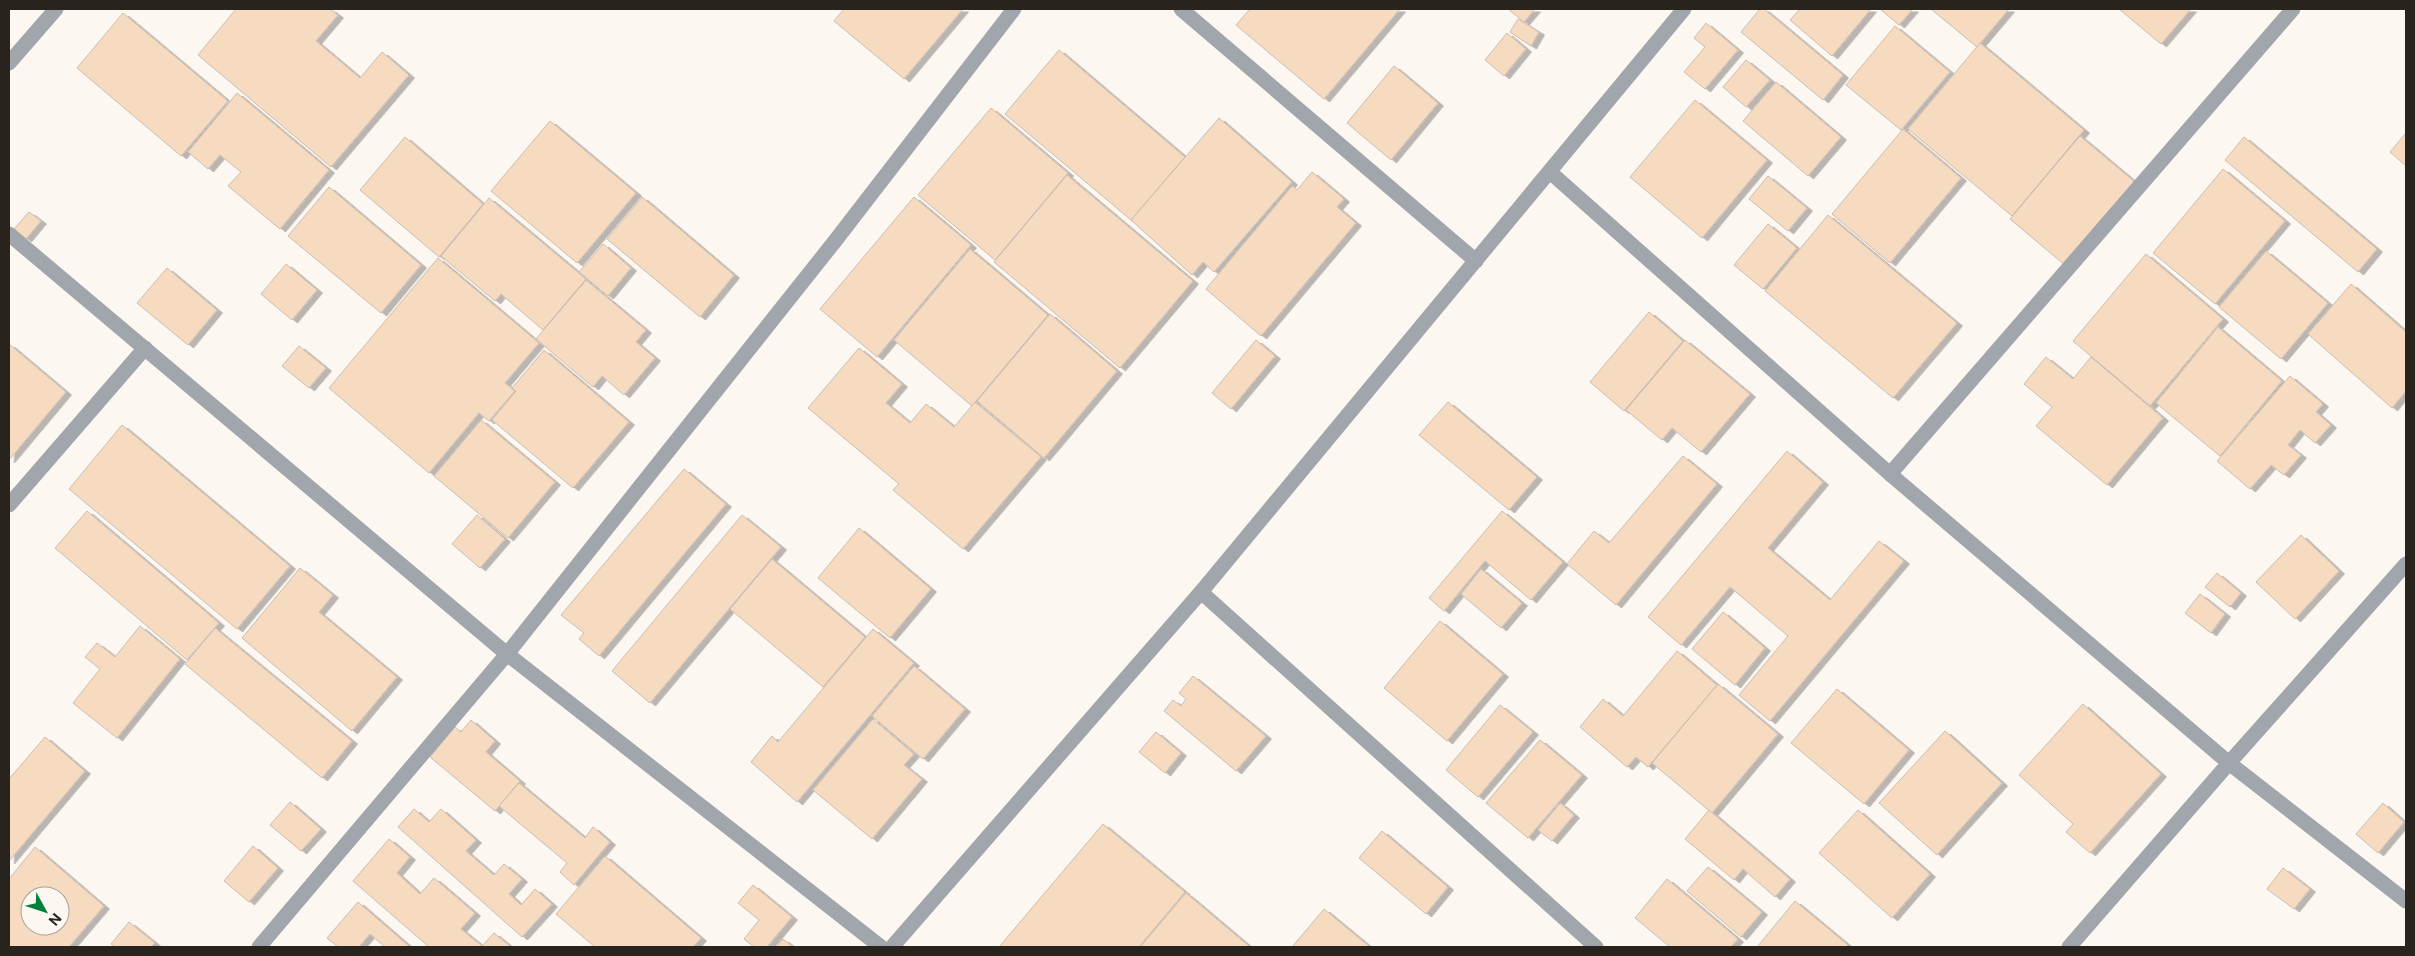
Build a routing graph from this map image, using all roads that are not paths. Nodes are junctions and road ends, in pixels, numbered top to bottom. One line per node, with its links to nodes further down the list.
1 (56, 9): 6 (street)
2 (1014, 9): 15 (street)
3 (1181, 9): 9 (street)
4 (1684, 9): 7 (street)
5 (2294, 9): 11 (street)
6 (9, 62)
7 (1550, 172): 9 (street); 11 (street)
8 (9, 234): 10 (street)
9 (1476, 262): 14 (street)
10 (145, 348): 12 (street); 15 (street)
11 (1890, 474): 16 (street)
12 (9, 505)
13 (2406, 564): 16 (street)
14 (1201, 592): 20 (street); 21 (street)
15 (507, 654): 18 (street); 19 (street)
16 (2229, 763): 17 (street); 22 (street)
17 (2406, 902)
18 (259, 947)
19 (881, 947)
20 (892, 947)
21 (1596, 947)
22 (2069, 947)

